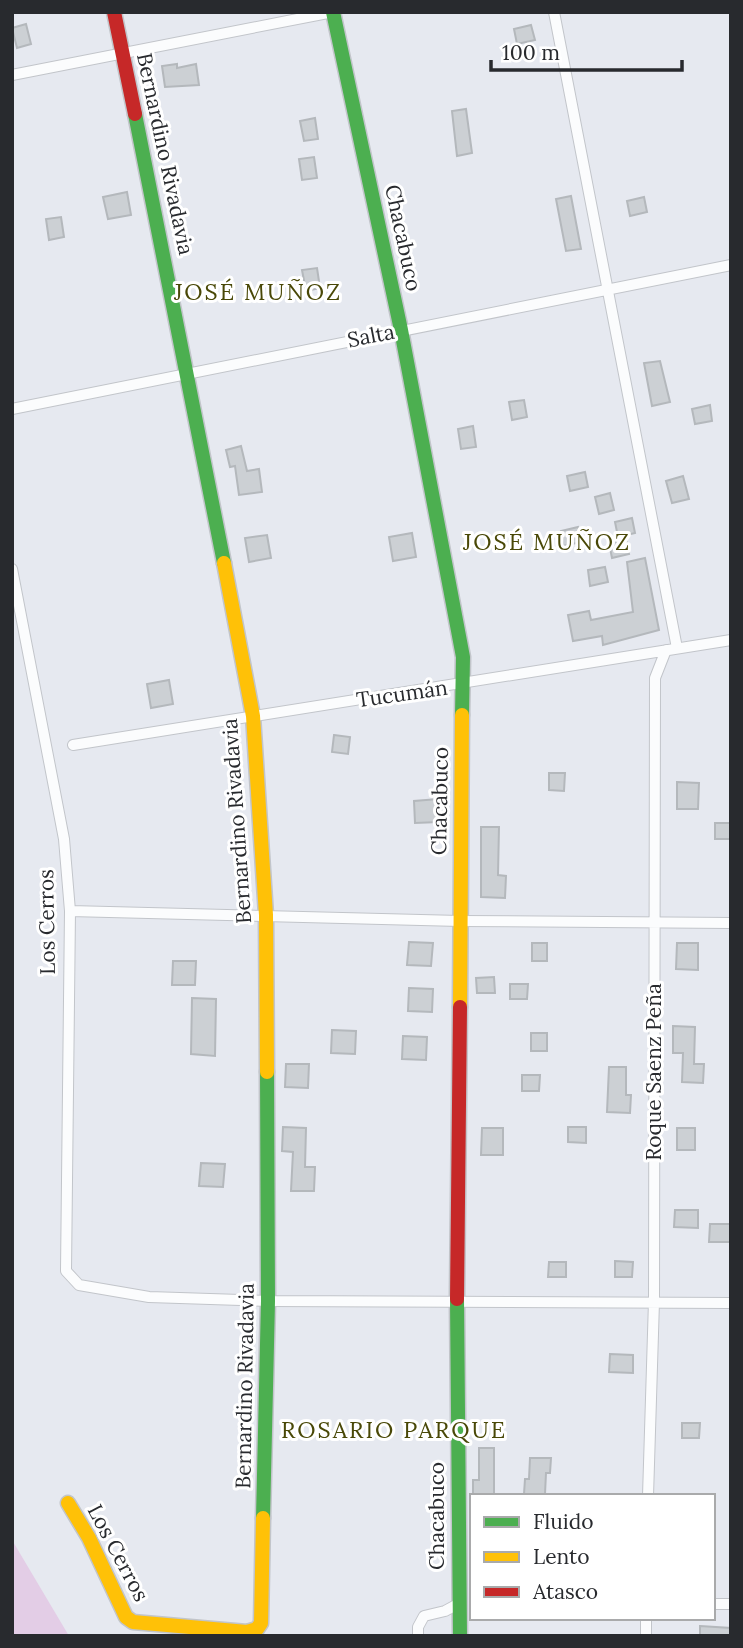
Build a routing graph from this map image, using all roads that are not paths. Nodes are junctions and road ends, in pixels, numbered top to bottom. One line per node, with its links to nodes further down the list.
1 (114, 12): 4 (street, Bernardino Rivadavia)
2 (333, 12): 4 (street); 8 (street, Chacabuco)
3 (554, 12): 7 (street, Roque Saenz Peña)
4 (122, 52): 5 (street); 9 (street, Bernardino Rivadavia)
5 (12, 75)
6 (731, 265): 7 (street, Salta)
7 (609, 288): 8 (street, Salta); 13 (street, Roque Saenz Peña)
8 (401, 330): 9 (street, Salta); 14 (street, Chacabuco)
9 (188, 372): 10 (street, Salta); 15 (street, Bernardino Rivadavia)
10 (12, 409)
11 (12, 569): 17 (street, Los Cerros)
12 (731, 640): 13 (street, Tucumán)
13 (671, 649): 14 (street, Tucumán); 20 (street, Roque Saenz Peña)
14 (463, 685): 15 (street, Tucumán); 19 (street, Chacabuco)
15 (253, 716): 16 (street, Tucumán); 18 (street, Bernardino Rivadavia)
16 (73, 745)
17 (71, 911): 18 (street); 22 (street, Los Cerros)
18 (266, 915): 19 (street); 22 (street, Bernardino Rivadavia)
19 (460, 921): 20 (street); 24 (street, Chacabuco)
20 (654, 923): 21 (street); 23 (street, Roque Saenz Peña)
21 (731, 923)
22 (268, 1301): 24 (street); 29 (street, Bernardino Rivadavia)
23 (653, 1301): 24 (street); 25 (street); 26 (street, Roque Saenz Peña)
24 (457, 1303): 28 (street, Chacabuco)
25 (731, 1303)
26 (648, 1494)
27 (68, 1503): 29 (street, Los Cerros)
28 (458, 1604): 30 (street); 31 (street, Chacabuco)
29 (133, 1622)
30 (418, 1636)
31 (460, 1636)

